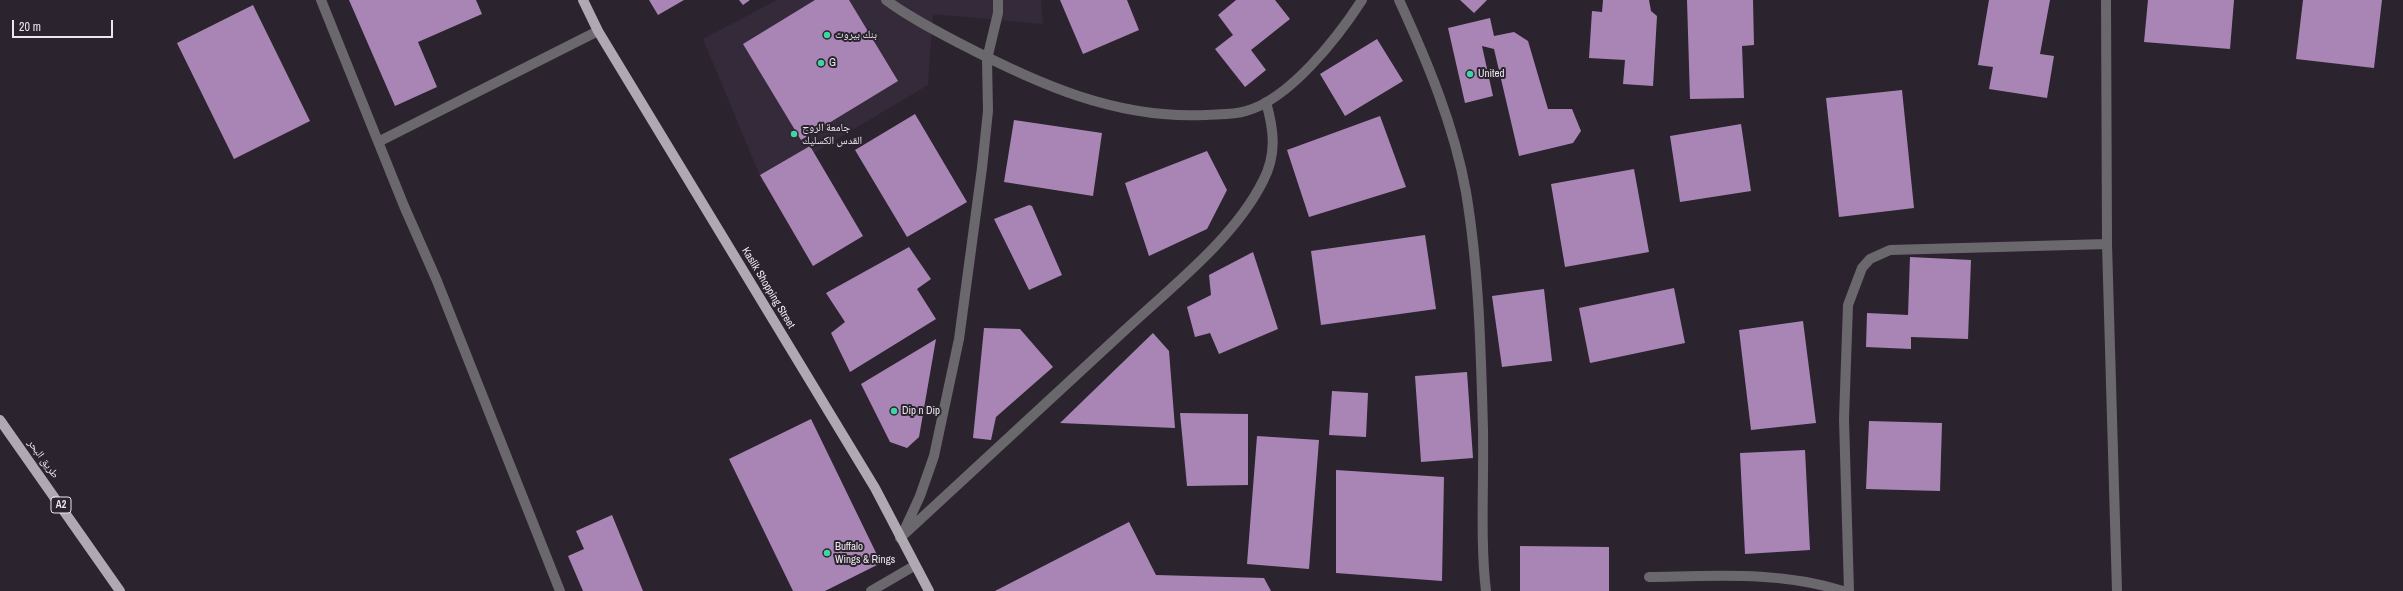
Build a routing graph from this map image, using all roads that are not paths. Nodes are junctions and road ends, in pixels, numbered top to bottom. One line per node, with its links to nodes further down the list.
1 (321, 0): 11 (street)
2 (583, 0): 8 (main road, Kaslik Shopping Street)
3 (886, 0): 9 (street)
4 (998, 0): 9 (street)
5 (1362, 0): 10 (street)
6 (1399, 0): 21 (street)
7 (2106, 0): 12 (street)
8 (598, 31): 11 (street); 14 (main road, Kaslik Shopping Street)
9 (987, 59): 10 (street); 14 (street)
10 (1266, 102): 14 (street)
11 (380, 141): 18 (street)
12 (2107, 244): 23 (street); 24 (street)
13 (0, 420): 17 (main road, طريق البحر / A2)
14 (900, 538): 15 (main road, Kaslik Shopping Street)
15 (914, 566): 19 (street); 20 (main road, Kaslik Shopping Street)
16 (1650, 577): 22 (street)
17 (120, 591)
18 (560, 591)
19 (871, 591)
20 (929, 591)
21 (1486, 591)
22 (1843, 591)
23 (1849, 591)
24 (2117, 591)

